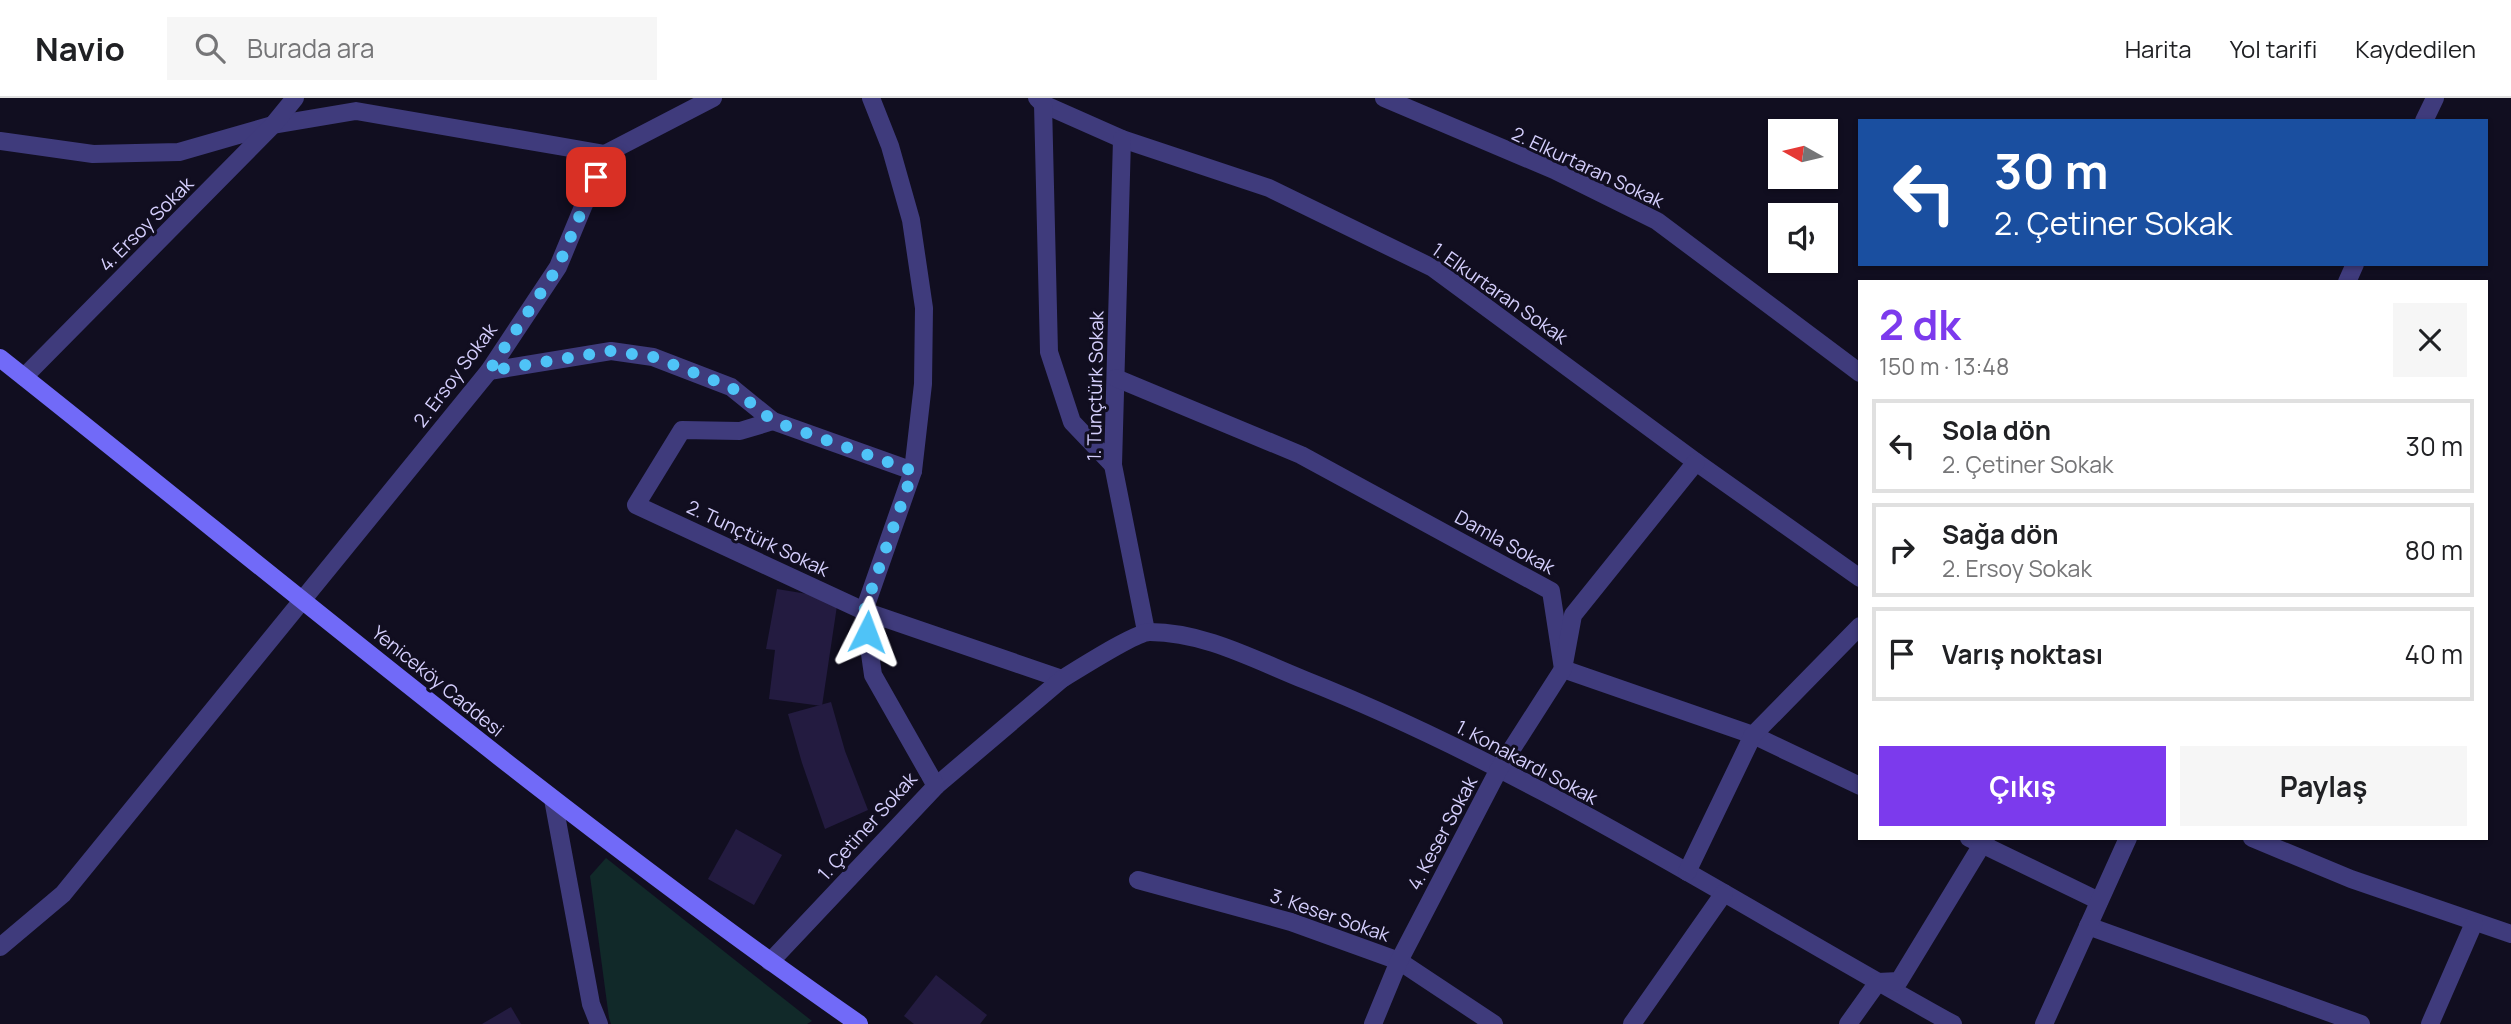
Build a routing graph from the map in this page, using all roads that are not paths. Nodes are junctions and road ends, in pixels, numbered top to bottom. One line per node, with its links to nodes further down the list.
1 (295, 98): 8 (street, 4. Ersoy Sokak)
2 (713, 98): 11 (street)
3 (871, 98): 20 (street, 1. Çetiner Sokak)
4 (1384, 98): 14 (street, 2. Elkurtaran Sokak)
5 (2435, 98): 7 (street)
6 (1040, 101): 9 (street, 1. Elkurtaran Sokak); 19 (street)
7 (2425, 119)
8 (273, 125): 10 (street); 11 (street); 15 (street, 4. Ersoy Sokak)
9 (1122, 139): 16 (street, 1. Tunçtürk Sokak); 18 (street, 1. Elkurtaran Sokak)
10 (0, 141)
11 (606, 155): 13 (street, 2. Ersoy Sokak)
12 (0, 358): 15 (street, Yeniceköy Caddesi)
13 (489, 371): 17 (street); 22 (street, 2. Ersoy Sokak)
14 (1858, 372)
15 (24, 377): 22 (street, Yeniceköy Caddesi)
16 (1116, 378): 19 (street, 1. Tunçtürk Sokak); 26 (street, Damla Sokak)
17 (773, 421): 20 (street); 23 (street, 2. Tunçtürk Sokak)
18 (1696, 462): 21 (street, 1. Elkurtaran Sokak); 26 (street, 4. Keser Sokak)
19 (1113, 465): 25 (street, 1. Tunçtürk Sokak)
20 (913, 471): 23 (street, 1. Çetiner Sokak)
21 (1858, 577)
22 (302, 599): 32 (street, Yeniceköy Caddesi); 43 (street, 2. Ersoy Sokak)
23 (864, 611): 27 (street, 2. Tunçtürk Sokak); 31 (street, 1. Çetiner Sokak)
24 (1858, 628): 28 (street)
25 (1146, 631): 27 (street); 29 (street, 1. Konakardı Sokak)
26 (1563, 669): 28 (street); 29 (street, 4. Keser Sokak)
27 (1062, 679): 31 (street)
28 (1753, 735): 30 (street); 36 (street)
29 (1499, 769): 36 (street, 1. Konakardı Sokak); 44 (street, 4. Keser Sokak)
30 (1858, 785)
31 (936, 786): 45 (street, 1. Çetiner Sokak)
32 (553, 799): 45 (street, Yeniceköy Caddesi); 47 (street)
33 (1979, 840): 39 (street); 46 (street)
34 (2127, 840): 39 (street)
35 (2257, 840): 40 (street)
36 (1687, 872): 38 (street, 1. Konakardı Sokak)
37 (1138, 880): 44 (street, 3. Keser Sokak)
38 (1724, 893): 46 (street, 1. Konakardı Sokak); 51 (street)
39 (2099, 901): 41 (street)
40 (2474, 923): 42 (street); 56 (street)
41 (2088, 926): 54 (street); 55 (street)
42 (2511, 934)
43 (0, 947)
44 (1399, 961): 49 (street, 4. Keser Sokak); 50 (street, 3. Keser Sokak)
45 (770, 962): 48 (street, Yeniceköy Caddesi)
46 (1878, 982): 52 (street); 53 (street, 1. Konakardı Sokak)
47 (599, 1024)
48 (859, 1024)
49 (1373, 1024)
50 (1494, 1024)
51 (1632, 1024)
52 (1849, 1024)
53 (1953, 1024)
54 (2044, 1024)
55 (2361, 1024)
56 (2430, 1024)

